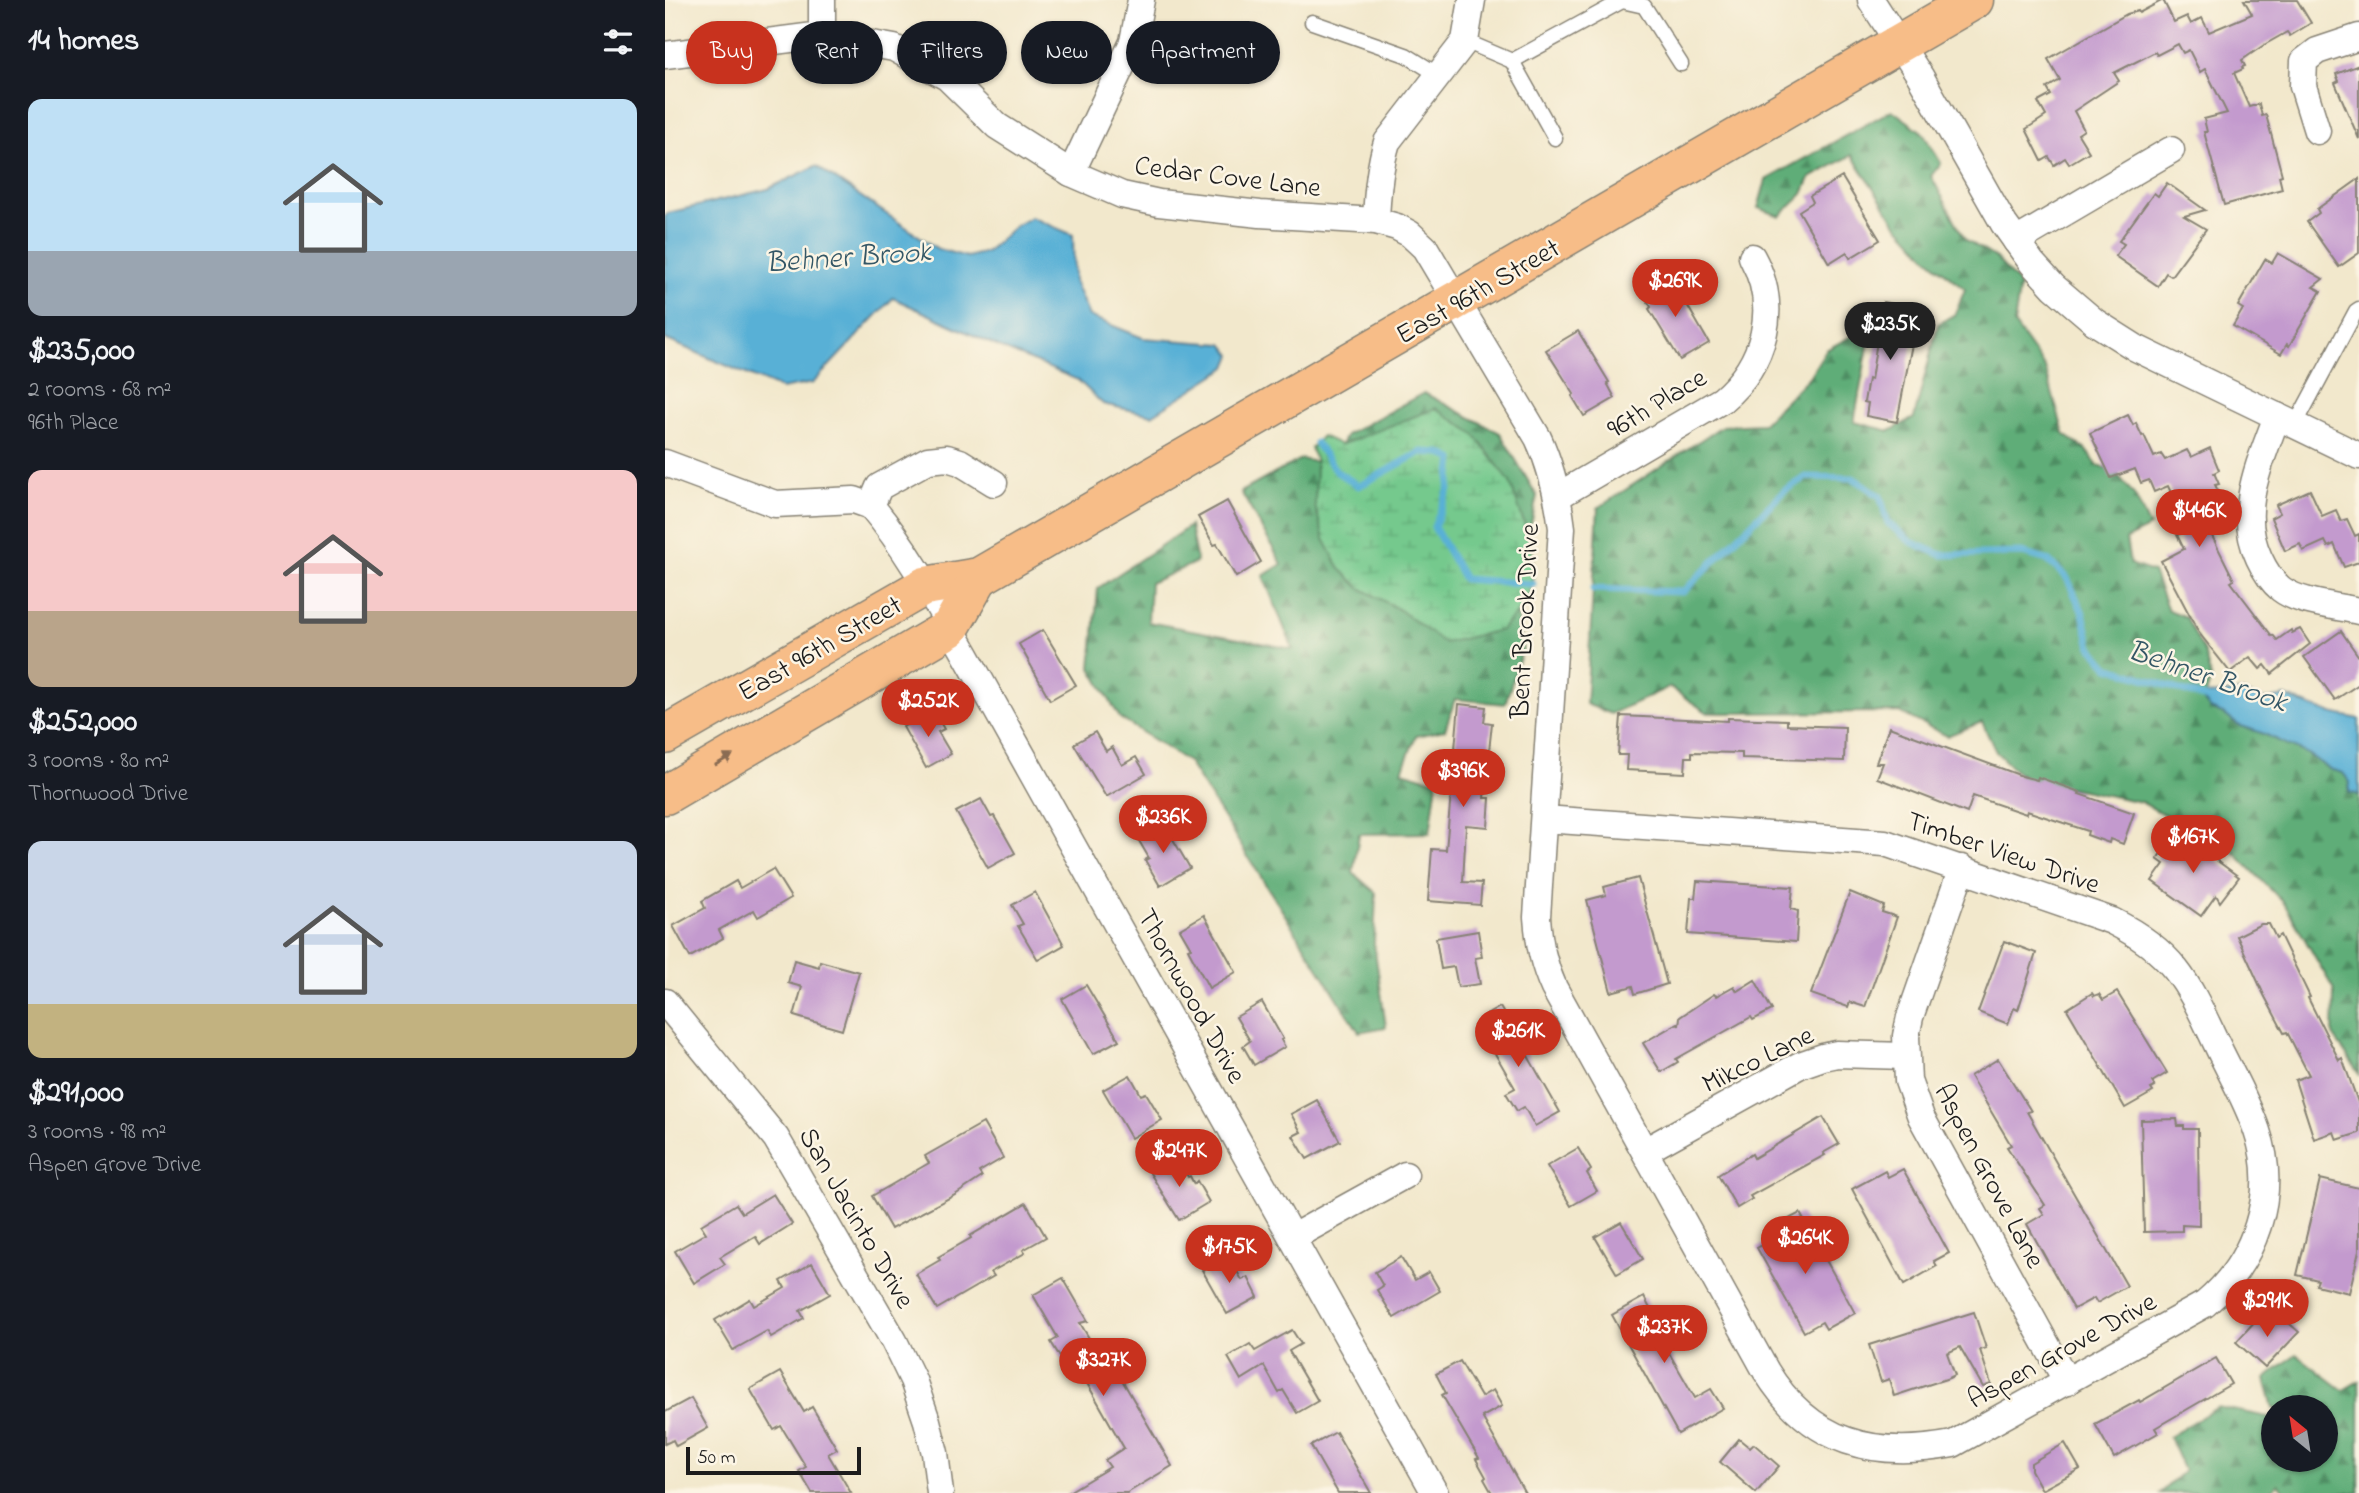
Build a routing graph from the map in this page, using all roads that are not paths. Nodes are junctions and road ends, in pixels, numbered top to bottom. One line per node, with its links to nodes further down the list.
1 (823, 0): 6 (street)
2 (1141, 0): 20 (street)
3 (1472, 0): 10 (street)
4 (1871, 0): 11 (street)
5 (1974, 0): 11 (main road, East 96th Street)
6 (822, 21)
7 (1313, 22): 16 (lane)
8 (2359, 37): 17 (street)
9 (791, 39): 13 (street, Cedar Cove Lane)
10 (1465, 41): 14 (lane); 16 (street)
11 (1899, 43): 22 (street); 24 (main road, East 96th Street)
12 (883, 46): 20 (street, Cedar Cove Lane)
13 (665, 55)
14 (1512, 61): 15 (lane); 18 (lane)
15 (1681, 64)
16 (1440, 76): 21 (street)
17 (2316, 131)
18 (1555, 138)
19 (2171, 150): 22 (street)
20 (1071, 173): 21 (street, Cedar Cove Lane)
21 (1377, 221): 24 (street, Cedar Cove Lane)
22 (2016, 241): 26 (street)
23 (1752, 257): 30 (street, 96th Place)
24 (1456, 302): 30 (street, Bent Brook Drive); 32 (main road, East 96th Street)
25 (2359, 309): 26 (lane)
26 (2286, 421): 27 (street); 33 (street)
27 (2359, 456)
28 (665, 463): 31 (street)
29 (994, 483): 31 (street)
30 (1558, 496): 38 (street, Bent Brook Drive)
31 (871, 506): 32 (street, Thornwood Drive)
32 (937, 605): 34 (main road, East 96th Street); 37 (main road, East 96th Street, one-way to 32); 44 (street, Thornwood Drive)
33 (2359, 611)
34 (707, 711): 35 (main road); 36 (main road, East 96th Street)
35 (665, 716)
36 (665, 735)
37 (665, 795)
38 (1543, 819): 39 (street, Timber View Drive); 42 (street, Bent Brook Drive)
39 (1962, 868): 41 (street, Aspen Grove Lane); 45 (street, Timber View Drive)
40 (665, 1002): 48 (street, San Jacinto Drive)
41 (1905, 1056): 42 (street, Mikco Lane); 46 (street, Aspen Grove Lane)
42 (1645, 1151): 47 (street, Bent Brook Drive)
43 (1405, 1175): 44 (street)
44 (1293, 1237): 49 (street, Thornwood Drive)
45 (2253, 1241): 46 (street, Aspen Grove Drive)
46 (2067, 1382): 47 (street, Aspen Grove Drive)
47 (1867, 1447)
48 (940, 1493)
49 (1435, 1493)

